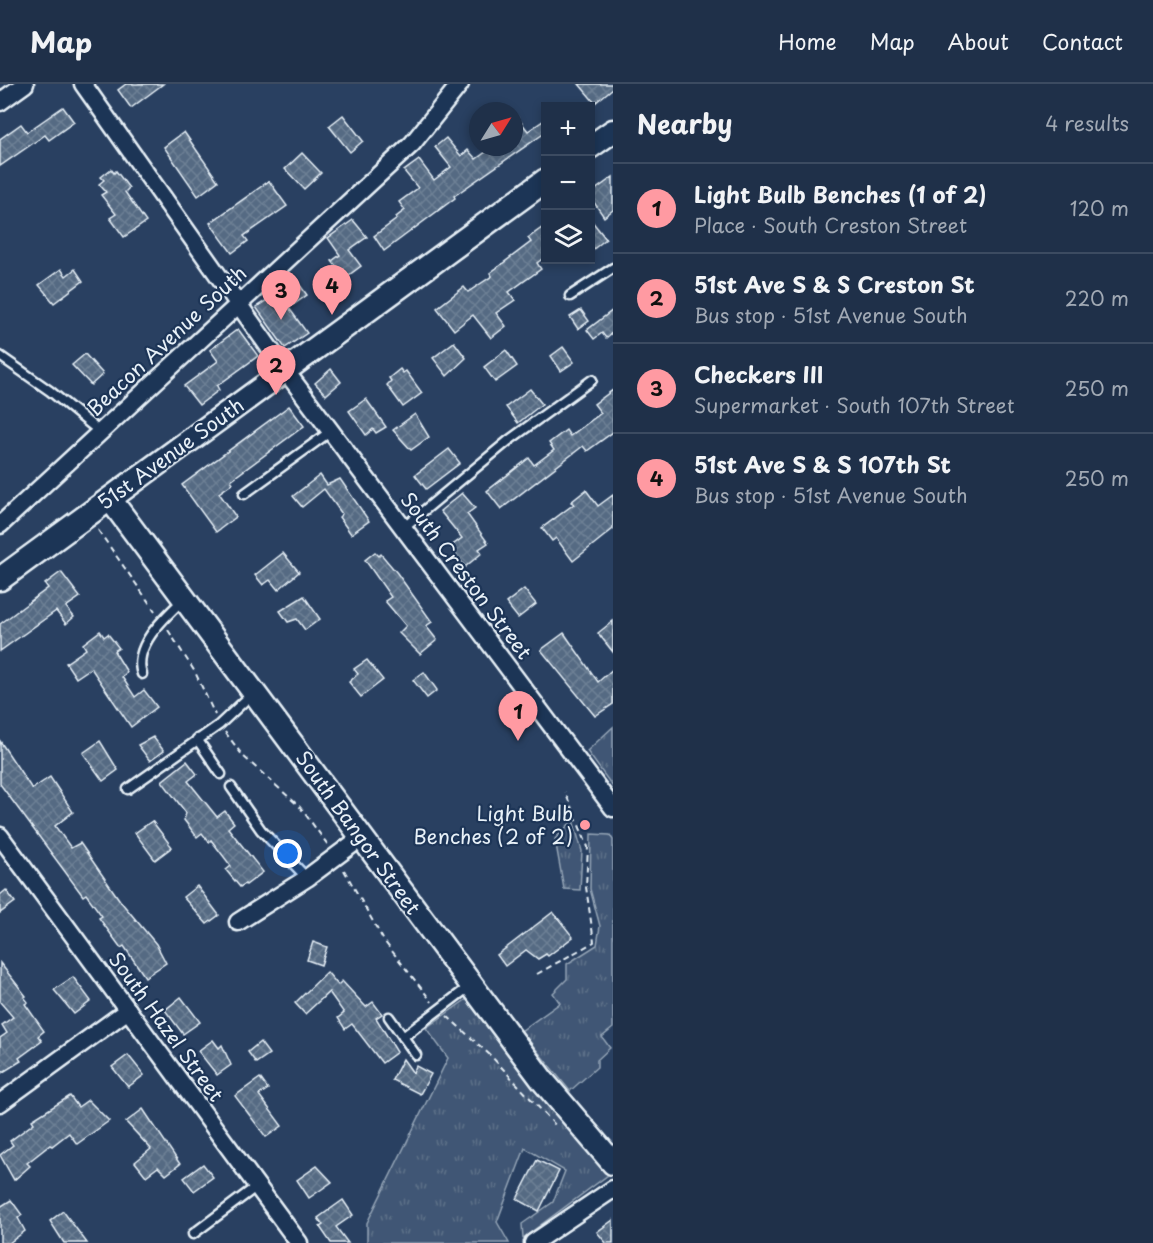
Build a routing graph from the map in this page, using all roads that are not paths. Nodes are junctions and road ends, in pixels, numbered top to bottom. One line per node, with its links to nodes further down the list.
1 (25, 84): 4 (street)
2 (83, 84): 10 (street, South Creston Street)
3 (460, 84): 10 (street, Beacon Avenue South)
4 (0, 102)
5 (613, 131): 6 (street)
6 (595, 144)
7 (541, 184): 12 (street, 51st Avenue South)
8 (613, 268): 9 (lane)
9 (570, 296)
10 (238, 303): 12 (street, South Creston Street); 15 (street, Beacon Avenue South)
11 (0, 356): 15 (lane)
12 (285, 370): 14 (street, South Creston Street); 17 (street, 51st Avenue South)
13 (592, 380): 19 (lane)
14 (331, 431): 16 (lane); 19 (street, South Creston Street)
15 (100, 432): 18 (street, Beacon Avenue South)
16 (244, 494)
17 (110, 499): 20 (street, 51st Avenue South); 21 (street, South Bangor Street)
18 (0, 525)
19 (403, 528): 28 (street, South Creston Street)
20 (0, 579)
21 (184, 598): 22 (lane); 23 (street, South Bangor Street)
22 (142, 674)
23 (254, 692): 24 (lane); 30 (street, South Bangor Street)
24 (197, 739): 25 (lane); 27 (lane)
25 (222, 774)
26 (231, 787): 31 (lane)
27 (128, 789)
28 (613, 808)
29 (0, 836): 34 (street, South Hazel Street)
30 (362, 837): 31 (street); 33 (street, South Bangor Street)
31 (307, 878): 32 (street)
32 (238, 922)
33 (471, 985): 36 (lane); 39 (street, South Bangor Street)
34 (128, 1010): 38 (street); 40 (street, South Hazel Street)
35 (389, 1017): 36 (lane)
36 (403, 1037): 37 (lane)
37 (416, 1055)
38 (0, 1103)
39 (613, 1163)
40 (257, 1186): 42 (lane); 43 (street, South Hazel Street)
41 (613, 1189): 44 (street)
42 (194, 1234)
43 (299, 1243)
44 (533, 1243)

